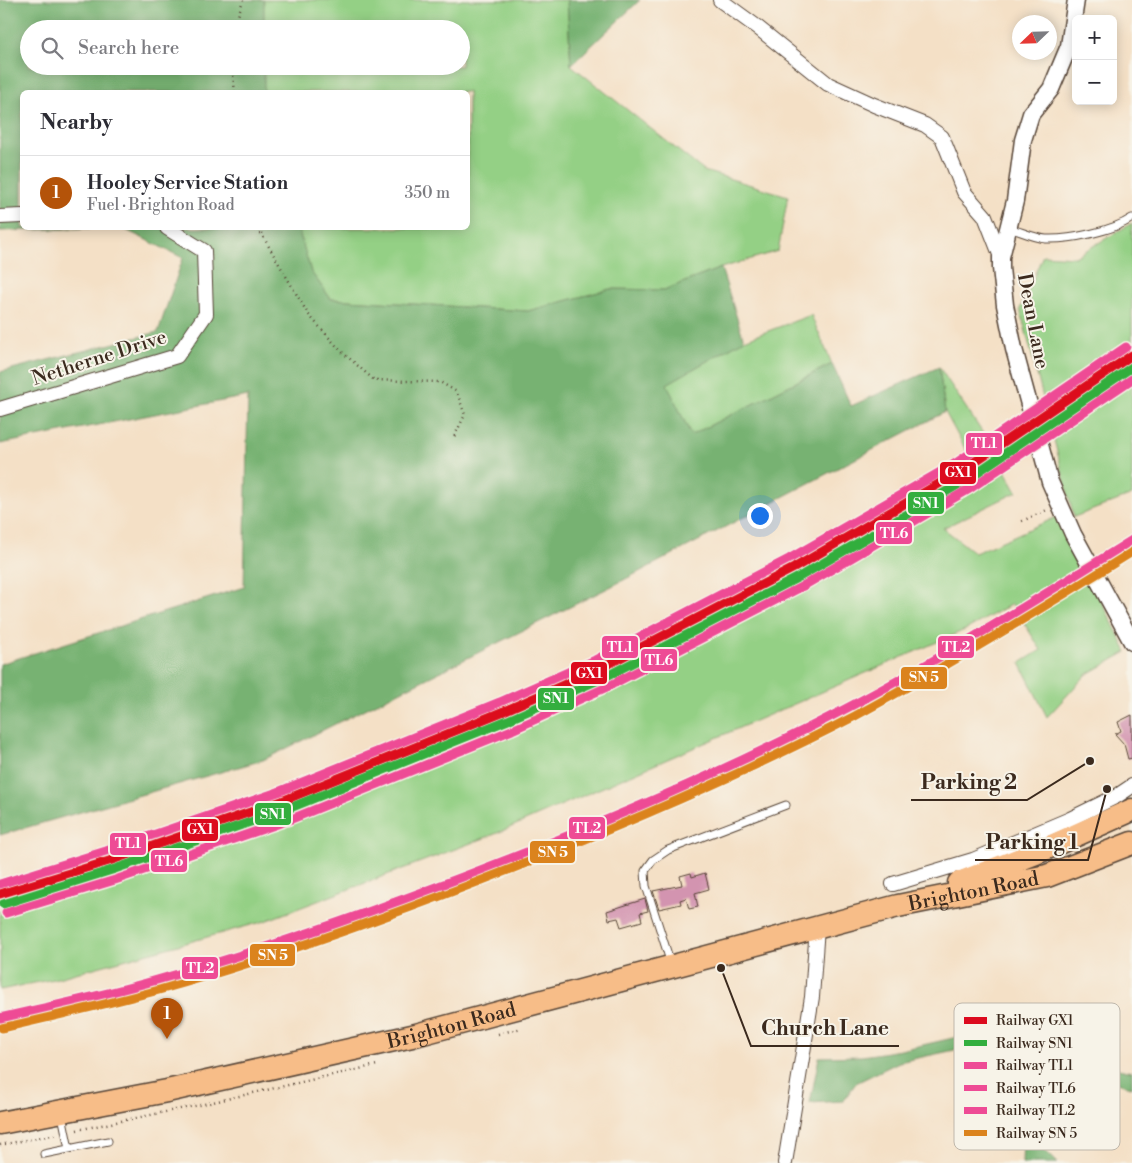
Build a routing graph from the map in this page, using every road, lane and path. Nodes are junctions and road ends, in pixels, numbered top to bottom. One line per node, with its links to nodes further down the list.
1 (243, 0): 4 (path)
2 (720, 0): 13 (street)
3 (1076, 0): 10 (street, Dean Lane)
4 (237, 20)
5 (233, 75): 6 (path)
6 (235, 90)
7 (20, 216): 8 (street)
8 (0, 217)
9 (1132, 218): 10 (lane)
10 (1008, 228): 13 (street, Dean Lane)
11 (170, 230): 14 (street, Netherne Drive)
12 (260, 230): 15 (path)
13 (1001, 257): 16 (street, Dean Lane)
14 (0, 409)
15 (453, 439)
16 (1060, 504): 17 (path); 18 (street, Dean Lane)
17 (1022, 521)
18 (1132, 642)
19 (1132, 786): 22 (street, Brighton Road)
20 (786, 805): 27 (lane)
21 (1132, 810): 22 (highway, Brighton Road)
22 (1080, 824): 24 (street, Brighton Road); 25 (highway, Brighton Road)
23 (1132, 843): 25 (highway, Brighton Road)
24 (893, 884)
25 (898, 906): 26 (highway, Brighton Road)
26 (817, 927): 27 (highway, Brighton Road); 33 (street)
27 (672, 967): 28 (highway, Brighton Road)
28 (61, 1111): 29 (highway, Brighton Road); 31 (lane)
29 (0, 1123)
30 (108, 1142): 31 (lane)
31 (69, 1149): 32 (lane)
32 (44, 1154)
33 (785, 1163)

